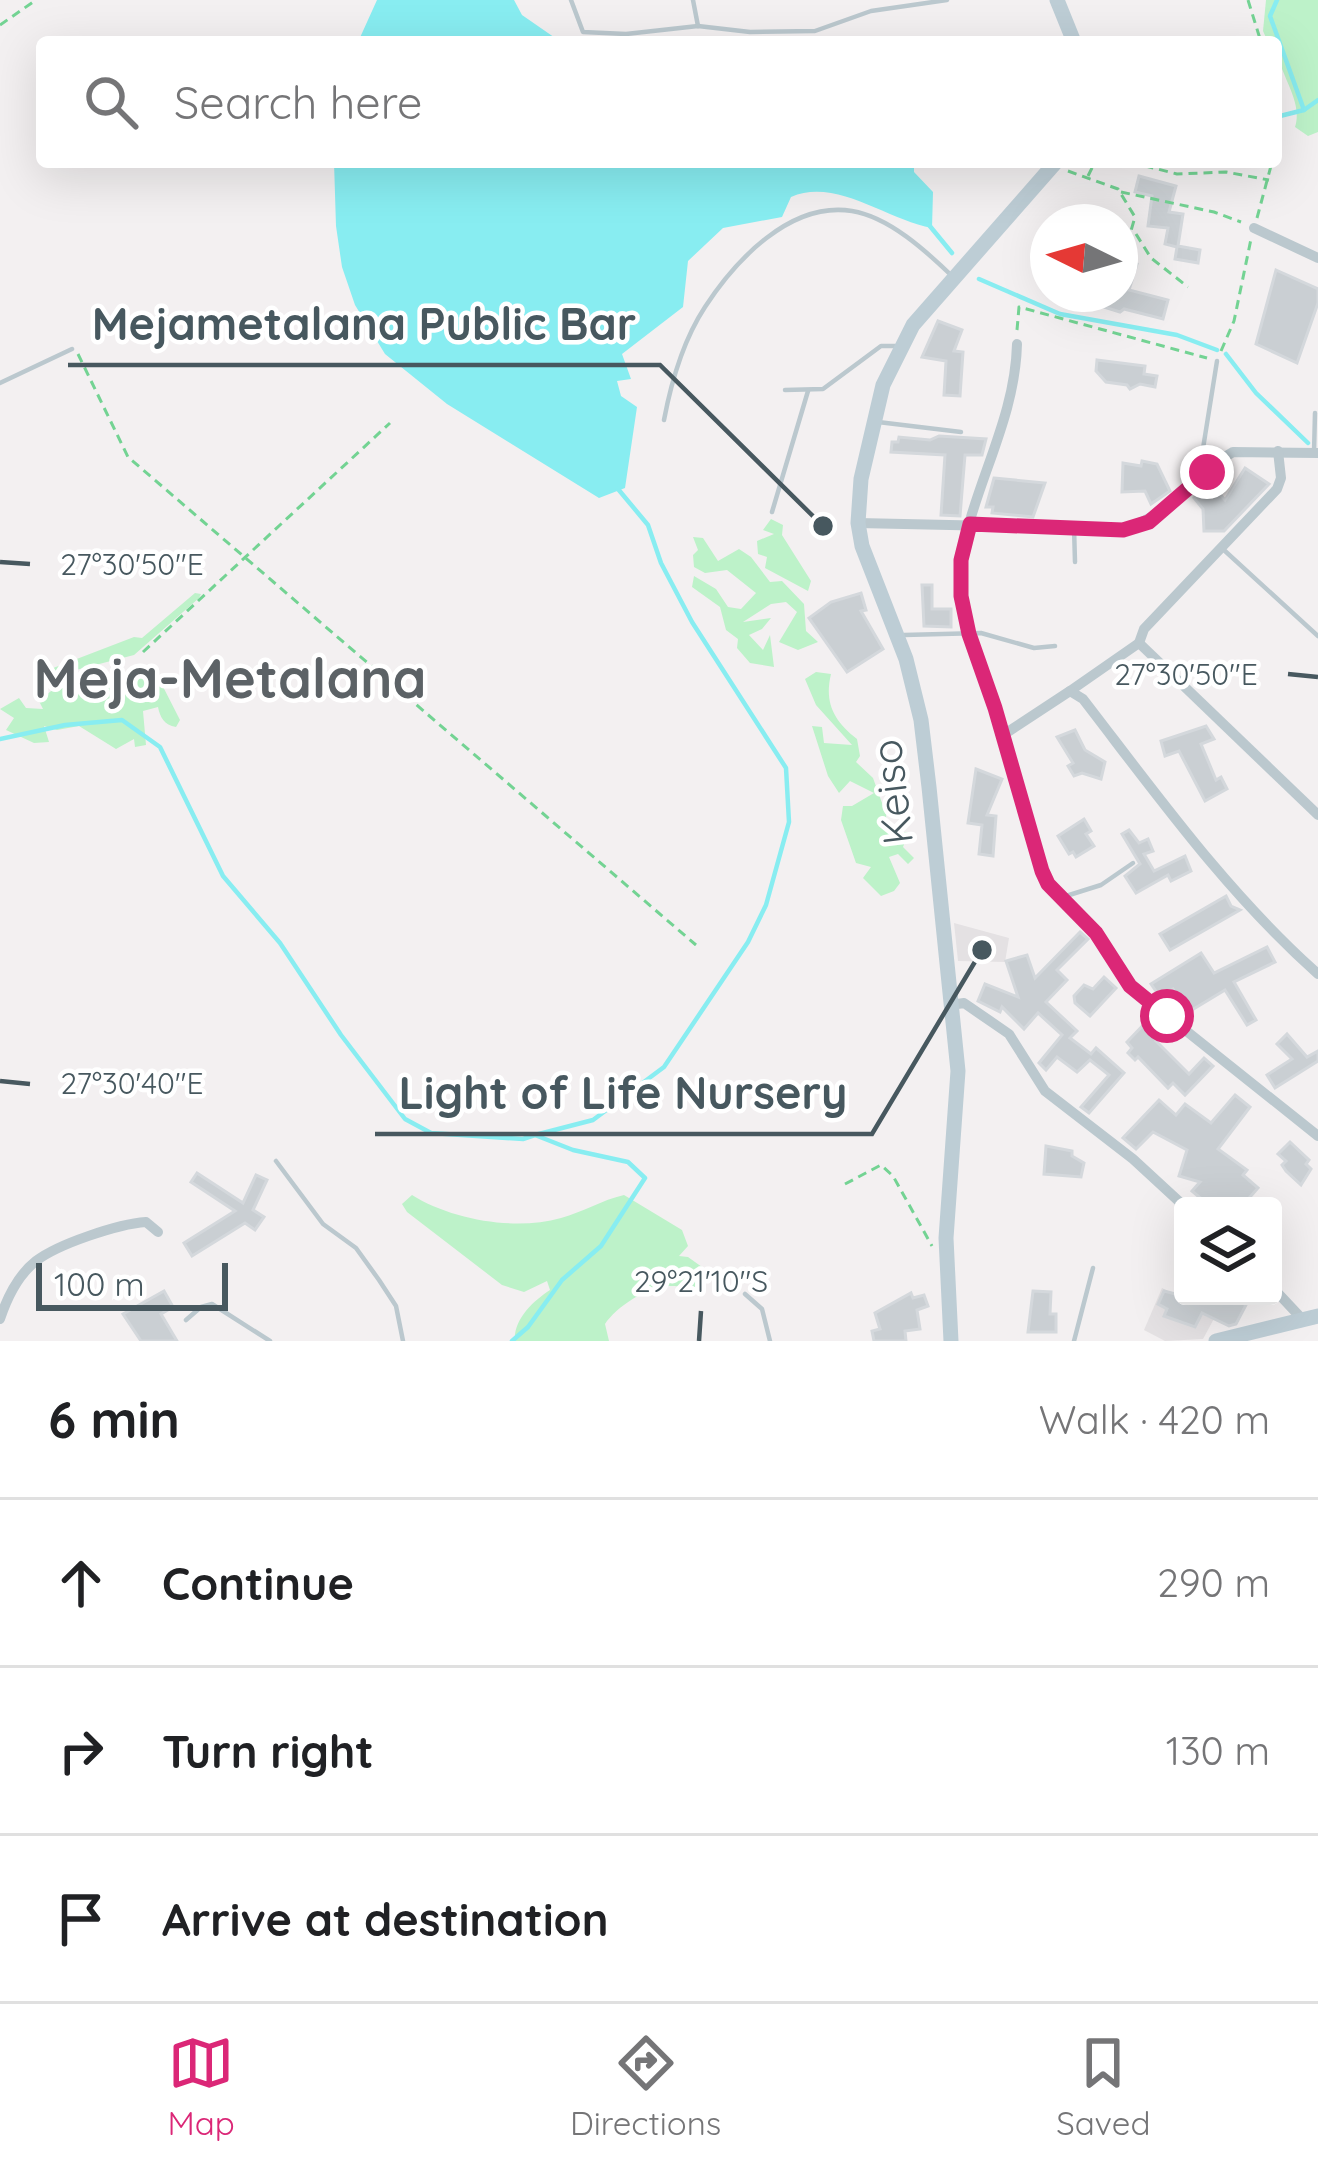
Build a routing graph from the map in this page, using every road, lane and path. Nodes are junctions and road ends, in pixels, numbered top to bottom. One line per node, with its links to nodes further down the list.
1 (36, 0): 7 (path)
2 (571, 0): 8 (lane)
3 (694, 0): 8 (lane)
4 (947, 0): 8 (lane)
5 (1057, 0): 9 (street)
6 (1248, 0): 10 (path)
7 (0, 25)
8 (698, 26)
9 (1072, 36)
10 (1259, 36)
11 (1052, 168): 23 (street, Keiso)
12 (1064, 168): 16 (path)
13 (1092, 168): 16 (path)
14 (1154, 168): 17 (path)
15 (1271, 168): 17 (path)
16 (1087, 178): 18 (path)
17 (1269, 180): 20 (path)
18 (1121, 192): 19 (path); 20 (path)
19 (1128, 204)
20 (1253, 228): 22 (street); 28 (path)
21 (1138, 235): 24 (path)
22 (1318, 258)
23 (953, 277): 26 (street, Keiso); 33 (lane)
24 (1188, 287)
25 (1017, 344): 28 (path); 42 (street)
26 (901, 346): 31 (lane); 34 (street, Keiso)
27 (72, 349): 29 (lane); 45 (path)
28 (1216, 361): 39 (lane)
29 (0, 383)
30 (785, 390): 31 (lane)
31 (808, 390): 40 (lane)
32 (1315, 413): 38 (lane)
33 (664, 420)
34 (873, 421): 36 (lane); 41 (street, Keiso)
35 (390, 423): 45 (path)
36 (961, 432)
37 (1278, 451): 38 (street); 39 (street); 44 (street)
38 (1316, 453)
39 (1207, 472): 43 (street)
40 (772, 512)
41 (858, 524): 42 (street); 48 (street, Keiso)
42 (970, 524): 43 (street); 47 (street)
43 (1074, 527): 46 (lane)
44 (1222, 549): 49 (lane); 50 (street)
45 (247, 559): 52 (path); 58 (path)
46 (1075, 562)
47 (969, 634): 48 (lane); 51 (lane); 54 (street)
48 (898, 635): 60 (street, Keiso)
49 (1318, 636)
50 (1139, 644): 53 (street); 55 (street)
51 (1054, 646)
52 (143, 652)
53 (1070, 691): 54 (street); 59 (street)
54 (1003, 735): 57 (street)
55 (1318, 815)
56 (1133, 863): 57 (lane)
57 (1061, 898): 61 (street)
58 (696, 945)
59 (1318, 974)
60 (951, 1005): 64 (street); 66 (street, Keiso)
61 (1318, 1136)
62 (276, 1161): 75 (lane)
63 (845, 1184): 66 (path)
64 (1174, 1197)
65 (158, 1232): 71 (street)
66 (946, 1244): 77 (street, Keiso)
67 (1093, 1268): 78 (lane)
68 (746, 1294): 76 (lane)
69 (1282, 1295): 70 (street)
70 (1311, 1318): 73 (street)
71 (0, 1319)
72 (186, 1320): 74 (lane)
73 (1258, 1336): 79 (street)
74 (270, 1341)
75 (403, 1341)
76 (770, 1341)
77 (951, 1341)
78 (1074, 1341)
79 (1216, 1341)

